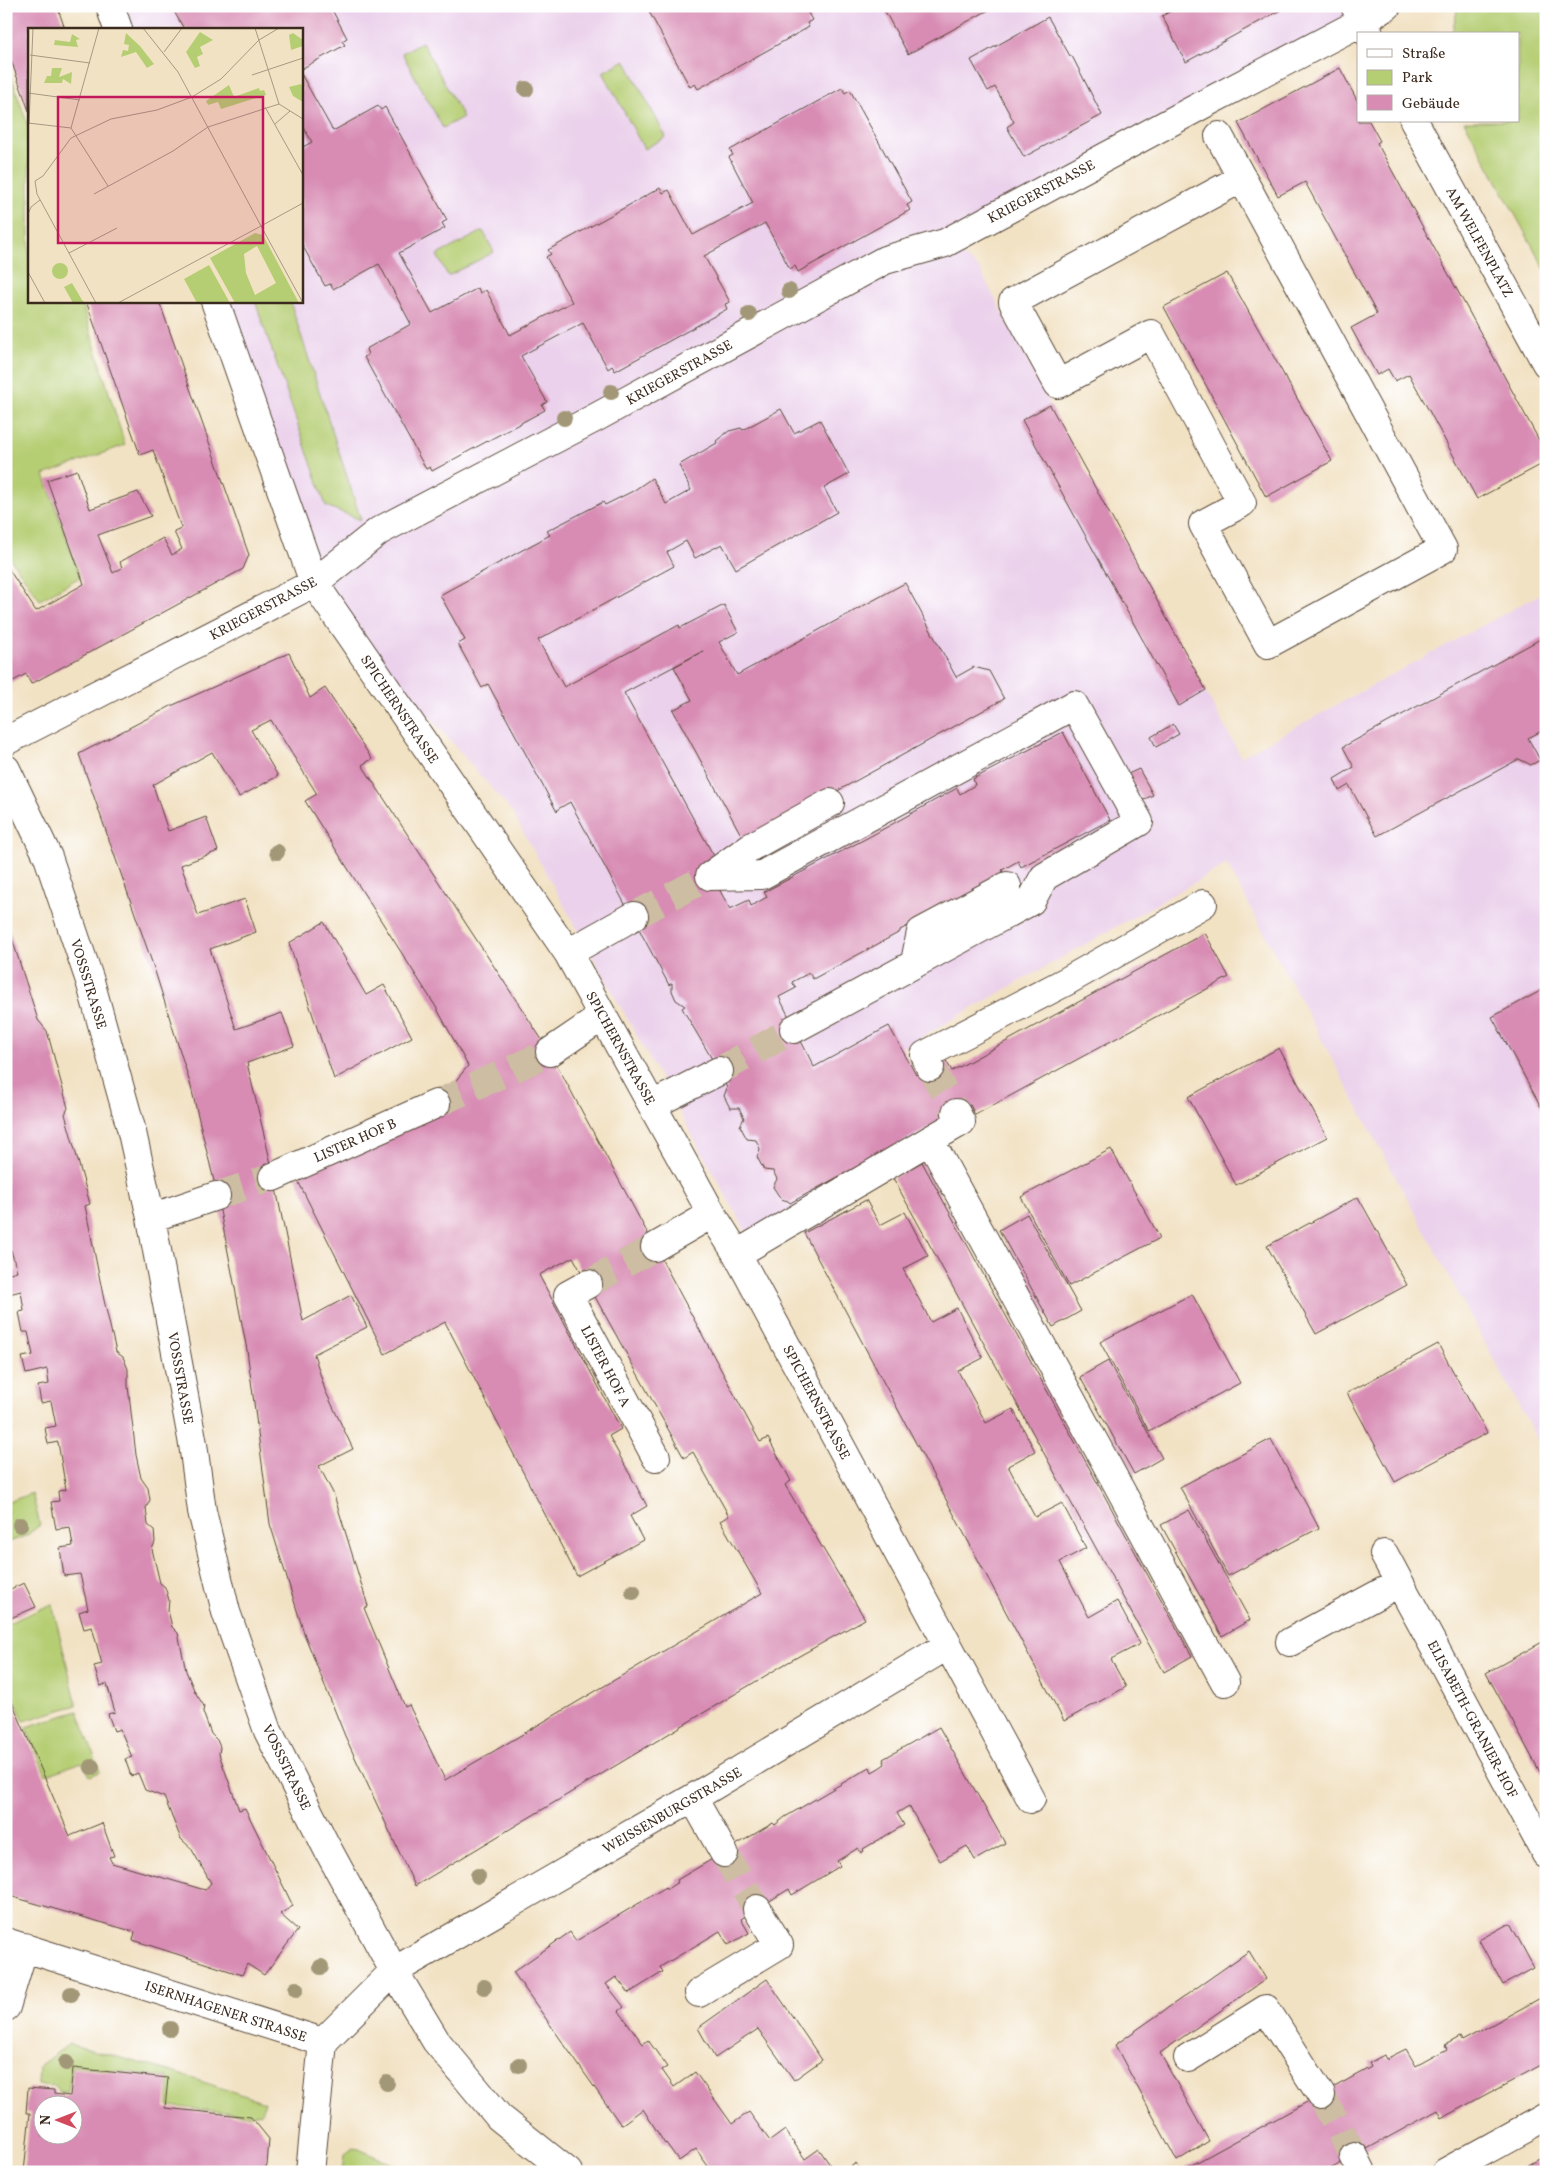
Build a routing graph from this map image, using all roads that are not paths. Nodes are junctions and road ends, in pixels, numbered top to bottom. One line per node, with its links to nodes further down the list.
1 (110, 6): 4 (street)
2 (1387, 6): 3 (street)
3 (1362, 20): 10 (street, KRIEGERSTRASSE)
4 (118, 28)
5 (1415, 122): 9 (street, AM WELFENPLATZ)
6 (1219, 136): 7 (street)
7 (1242, 178): 7 (street)
8 (215, 302): 10 (street, SPICHERNSTRASSE)
9 (1546, 363)
10 (314, 583): 11 (street, KRIEGERSTRASSE); 17 (street, SPICHERNSTRASSE)
11 (6, 741)
12 (6, 769): 31 (street, VOSSSTRASSE)
13 (830, 803): 18 (street)
14 (1007, 886): 18 (street)
15 (1203, 904): 22 (street)
16 (634, 916): 17 (street)
17 (568, 954): 19 (street, SPICHERNSTRASSE)
18 (915, 962): 20 (street)
19 (604, 1016): 21 (street); 25 (street, SPICHERNSTRASSE)
20 (794, 1029)
21 (550, 1052)
22 (930, 1067)
23 (719, 1071): 25 (street)
24 (436, 1104): 28 (street, LISTER HOF B)
25 (652, 1105): 30 (street, SPICHERNSTRASSE)
26 (956, 1113): 27 (street)
27 (930, 1140): 33 (street); 40 (street)
28 (273, 1177)
29 (216, 1196): 31 (street)
30 (712, 1214): 32 (street); 33 (street, SPICHERNSTRASSE)
31 (152, 1218): 47 (street, VOSSSTRASSE)
32 (655, 1247)
33 (737, 1254): 39 (street, SPICHERNSTRASSE)
34 (588, 1284): 35 (street, LISTER HOF A)
35 (656, 1457)
36 (1384, 1554): 37 (street, ELISABETH-GRANIER-HOF)
37 (1399, 1583): 38 (street); 44 (street, ELISABETH-GRANIER-HOF)
38 (1290, 1642)
39 (947, 1646): 41 (street, WEISSENBURGSTRASSE); 42 (street, SPICHERNSTRASSE)
40 (1225, 1682)
41 (693, 1798): 43 (street); 47 (street, WEISSENBURGSTRASSE)
42 (1031, 1799)
43 (724, 1853)
44 (1546, 1854)
45 (757, 1909): 48 (street)
46 (15, 1944): 49 (street); 50 (street, ISERNHAGENER STRASSE)
47 (394, 1971): 50 (street, ISERNHAGENER STRASSE); 55 (street)
48 (699, 1993)
49 (6, 2007)
50 (323, 2042): 54 (street)
51 (1188, 2058): 52 (street)
52 (1321, 2095)
53 (1546, 2117): 56 (street)
54 (310, 2172)
55 (568, 2172)
56 (1447, 2172)

